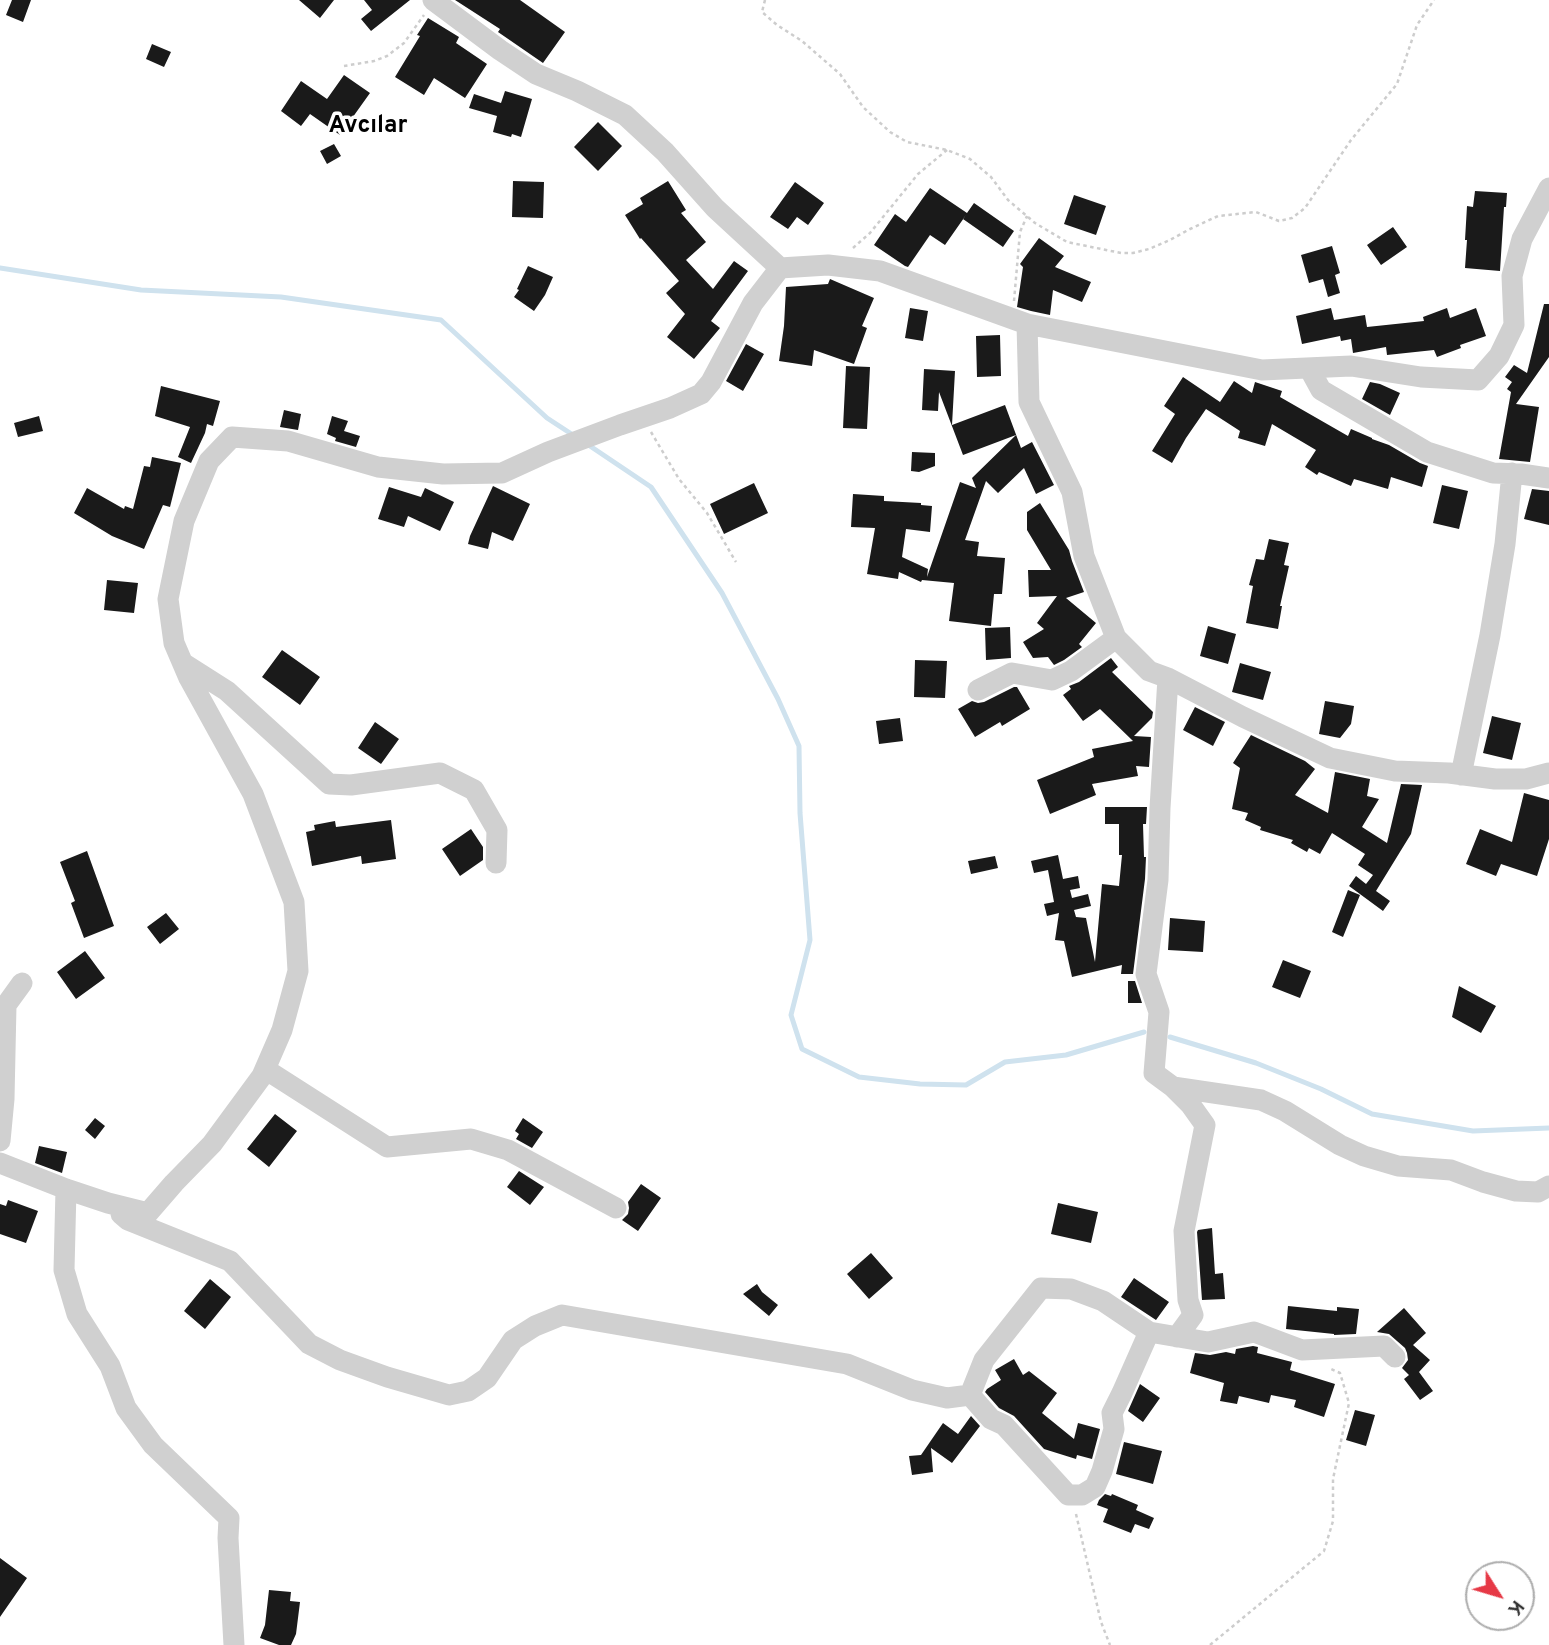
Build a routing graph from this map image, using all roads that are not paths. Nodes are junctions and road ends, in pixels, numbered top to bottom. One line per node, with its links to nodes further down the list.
1 (430, 4): 3 (street)
2 (1549, 188): 5 (street)
3 (780, 268): 4 (street); 9 (street)
4 (1019, 321): 5 (street); 8 (street)
5 (1310, 368): 6 (street)
6 (1512, 473): 7 (street); 13 (street)
7 (1549, 478)
8 (1116, 638): 10 (street); 11 (street)
9 (183, 663): 14 (street); 16 (street)
10 (1168, 678): 13 (street); 17 (street)
11 (978, 690)
12 (1549, 773): 13 (street)
13 (1461, 775)
14 (496, 863)
15 (22, 983): 18 (street)
16 (265, 1069): 22 (street); 23 (street)
17 (1173, 1087): 20 (street); 25 (street)
18 (0, 1141)
19 (0, 1163): 21 (street)
20 (1549, 1186)
21 (66, 1189): 22 (street); 28 (street)
22 (108, 1203): 27 (street)
23 (617, 1208)
24 (1149, 1332): 25 (street); 27 (street); 27 (street)
25 (1177, 1337): 26 (street)
26 (1395, 1357)
27 (970, 1395)
28 (234, 1645)

